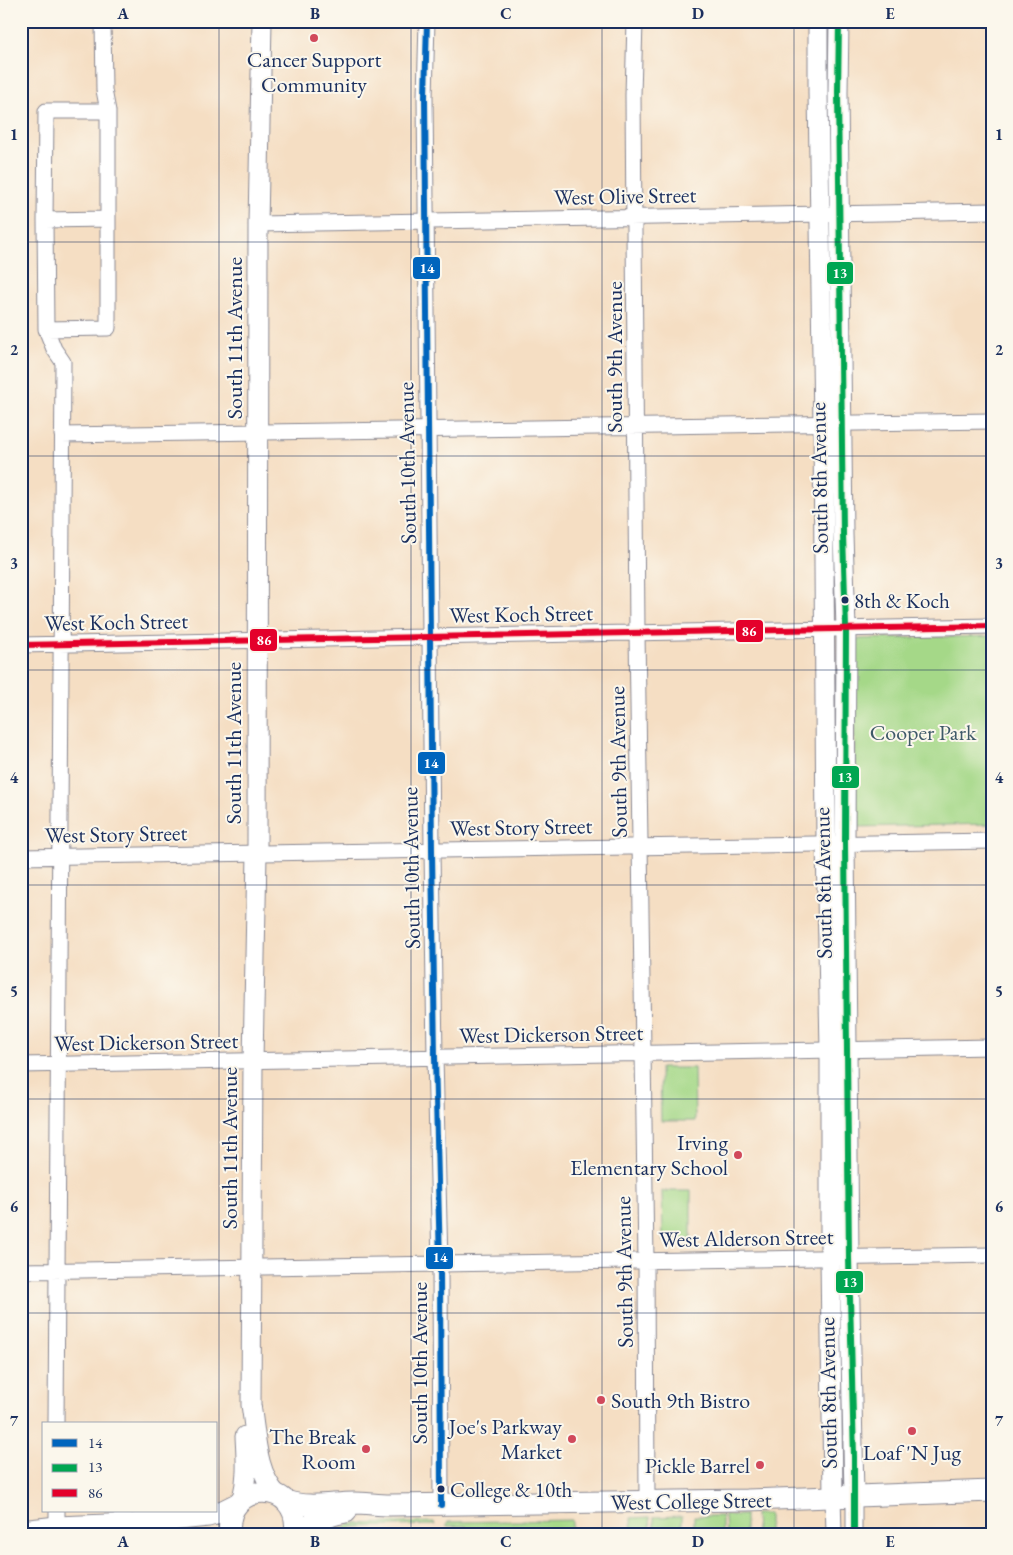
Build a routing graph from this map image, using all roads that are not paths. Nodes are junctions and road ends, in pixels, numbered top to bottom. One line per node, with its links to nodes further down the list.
1 (103, 21): 7 (street)
2 (262, 21): 15 (street, South 11th Avenue)
3 (427, 21): 14 (street, South 10th Avenue)
4 (634, 21): 11 (street, South 9th Avenue)
5 (818, 21): 10 (street, South 8th Avenue)
6 (840, 21): 9 (street, South 8th Avenue)
7 (108, 111): 12 (street); 13 (street)
8 (992, 211): 9 (street, West Olive Street)
9 (840, 213): 10 (street, West Olive Street); 18 (street, South 8th Avenue)
10 (820, 214): 11 (street, West Olive Street); 18 (street, South 8th Avenue)
11 (635, 217): 14 (street, West Olive Street); 19 (street, South 9th Avenue)
12 (107, 219): 13 (street); 16 (street)
13 (45, 220): 16 (street)
14 (426, 220): 15 (street, West Olive Street); 20 (street, South 10th Avenue)
15 (258, 224): 21 (street, South 11th Avenue)
16 (46, 329): 22 (street)
17 (992, 422): 18 (street)
18 (833, 424): 19 (street); 24 (street, South 8th Avenue); 25 (street, South 8th Avenue)
19 (636, 427): 20 (street); 26 (street, South 9th Avenue)
20 (428, 430): 21 (street); 27 (street, South 10th Avenue)
21 (258, 432): 22 (street); 28 (street, South 11th Avenue)
22 (62, 435): 29 (street)
23 (992, 626): 24 (street, West Koch Street)
24 (846, 628): 25 (street, West Koch Street); 33 (street, South 8th Avenue)
25 (825, 629): 26 (street, West Koch Street); 32 (street, South 8th Avenue)
26 (637, 633): 27 (street, West Koch Street); 34 (street, South 9th Avenue)
27 (430, 637): 28 (street, West Koch Street); 35 (street, South 10th Avenue)
28 (256, 640): 29 (street, West Koch Street); 36 (street, South 11th Avenue)
29 (62, 644): 30 (street, West Koch Street); 38 (street)
30 (21, 645)
31 (992, 841): 33 (street, West Story Street)
32 (826, 843): 33 (street, West Story Street); 34 (street, West Story Street); 40 (street, South 8th Avenue)
33 (845, 843): 40 (street, South 8th Avenue)
34 (641, 847): 35 (street, West Story Street); 41 (street, South 9th Avenue)
35 (432, 850): 36 (street, West Story Street); 42 (street, South 10th Avenue)
36 (257, 853): 38 (street, West Story Street); 43 (street, South 11th Avenue)
37 (21, 857): 38 (street, West Story Street)
38 (59, 857): 44 (street)
39 (992, 1047): 40 (street, West Dickerson Street)
40 (839, 1050): 41 (street, West Dickerson Street); 47 (street, South 8th Avenue); 48 (street, South 8th Avenue)
41 (642, 1054): 42 (street, West Dickerson Street); 49 (street, South 9th Avenue)
42 (435, 1058): 43 (street, West Dickerson Street); 50 (street, South 10th Avenue)
43 (253, 1061): 44 (street, West Dickerson Street); 51 (street, South 11th Avenue)
44 (59, 1064): 45 (street, West Dickerson Street); 52 (street)
45 (21, 1065)
46 (992, 1255): 48 (street, West Alderson Street)
47 (830, 1258): 48 (street, West Alderson Street); 49 (street, West Alderson Street); 57 (street, South 8th Avenue)
48 (849, 1258): 57 (street, South 8th Avenue)
49 (646, 1261): 50 (street, West Alderson Street); 60 (street, South 9th Avenue)
50 (440, 1264): 51 (street, West Alderson Street); 62 (street, South 10th Avenue)
51 (252, 1267): 52 (street, West Alderson Street); 54 (street, South 11th Avenue)
52 (57, 1270): 53 (street, West Alderson Street); 55 (street)
53 (21, 1271)
54 (251, 1405): 58 (street, South 11th Avenue); 59 (street, South 11th Avenue)
55 (56, 1422)
56 (992, 1492): 57 (main road, West College Street)
57 (844, 1496): 60 (main road, West College Street); 70 (street, South 8th Avenue); 71 (street, South 8th Avenue)
58 (282, 1498): 59 (main road, West College Street); 61 (main road, West College Street); 68 (main road)
59 (239, 1501): 64 (main road); 67 (main road)
60 (647, 1502): 62 (main road, West College Street)
61 (390, 1505): 62 (main road, West College Street); 69 (main road, West College Street)
62 (441, 1505)
63 (57, 1519): 64 (main road); 65 (main road)
64 (132, 1524): 66 (main road)
65 (21, 1531)
66 (224, 1534)
67 (230, 1534)
68 (295, 1534)
69 (300, 1534)
70 (834, 1534)
71 (854, 1534)

